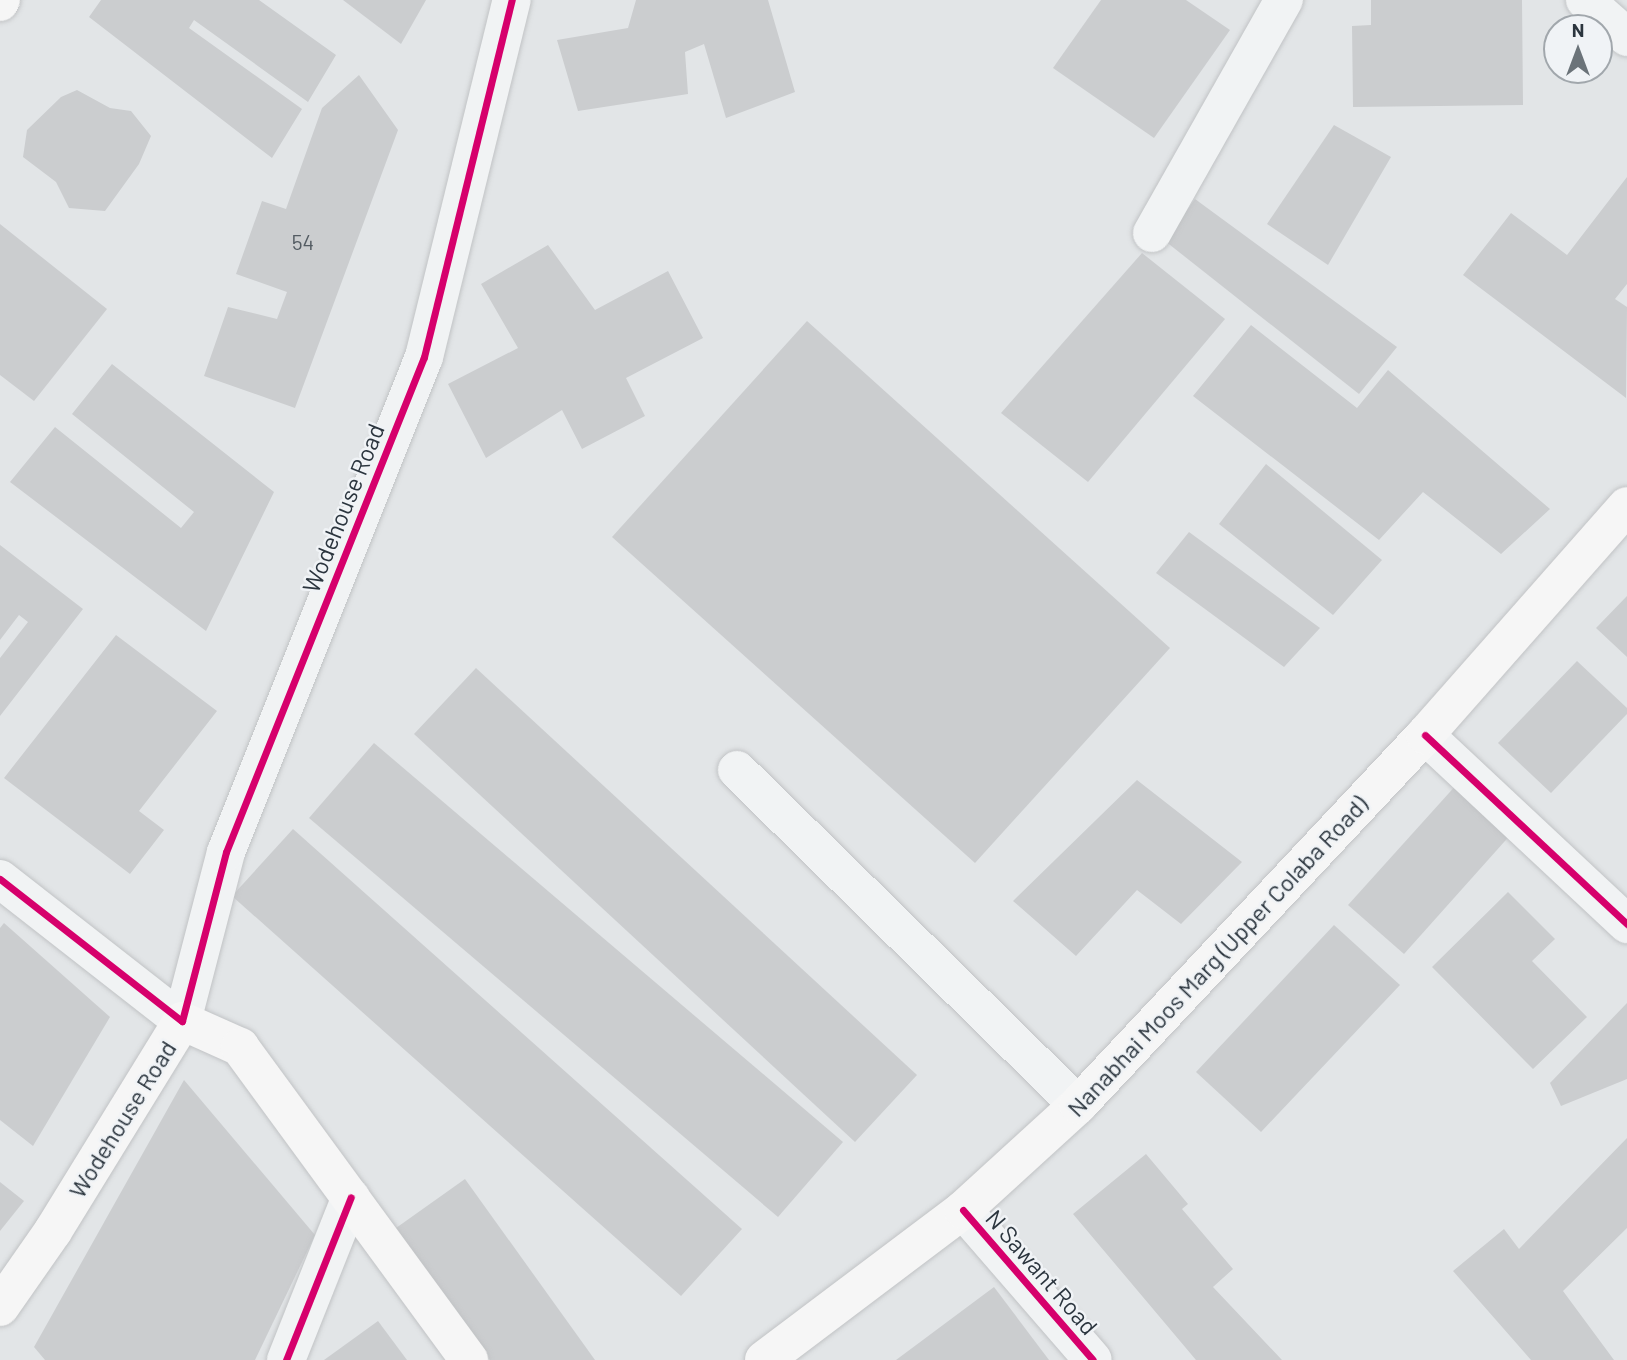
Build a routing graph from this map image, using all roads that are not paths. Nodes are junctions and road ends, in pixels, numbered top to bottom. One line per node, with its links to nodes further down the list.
1 (512, 0): 11 (street, Wodehouse Road)
2 (1284, 0): 5 (street)
3 (1584, 0): 4 (street)
4 (1627, 37)
5 (1152, 233)
6 (1627, 506): 7 (main road, Nanabhai Moos Marg (Upper Colaba Road))
7 (1426, 735): 10 (street); 12 (main road, Nanabhai Moos Marg (Upper Colaba Road))
8 (737, 770): 12 (street)
9 (0, 878): 11 (street)
10 (1627, 924)
11 (182, 1021): 13 (main road); 15 (main road, Wodehouse Road)
12 (1079, 1105): 14 (main road, Nanabhai Moos Marg (Upper Colaba Road))
13 (351, 1197): 16 (street); 17 (main road)
14 (962, 1210): 18 (main road, Nanabhai Moos Marg (Upper Colaba Road)); 19 (street, N Sawant Road)
15 (0, 1307)
16 (286, 1360)
17 (469, 1360)
18 (764, 1360)
19 (1093, 1360)

